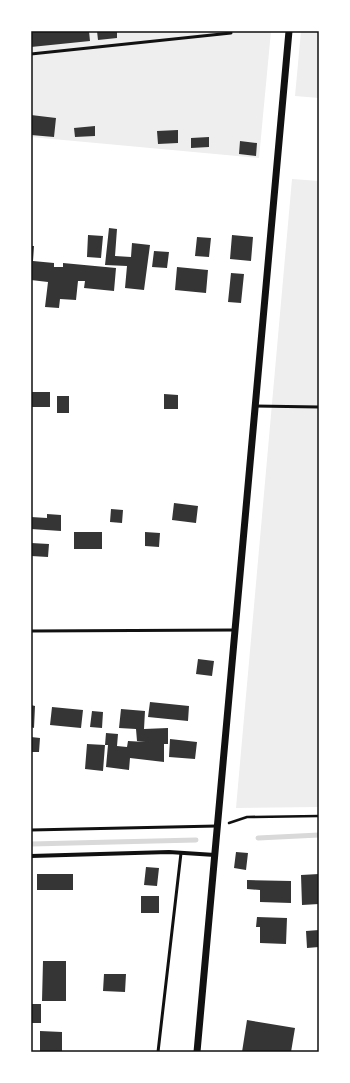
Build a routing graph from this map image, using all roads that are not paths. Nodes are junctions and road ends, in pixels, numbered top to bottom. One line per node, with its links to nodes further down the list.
1 (289, 31): 4 (street)
2 (231, 33): 3 (lane)
3 (31, 54)
4 (254, 406): 5 (lane); 6 (street)
5 (319, 407)
6 (235, 630): 7 (lane); 8 (street)
7 (31, 631)
8 (217, 826): 9 (lane); 11 (street)
9 (31, 830)
10 (181, 853): 11 (street); 12 (street); 13 (lane)
11 (215, 855): 14 (street)
12 (31, 856)
13 (158, 1052)
14 (197, 1052)

